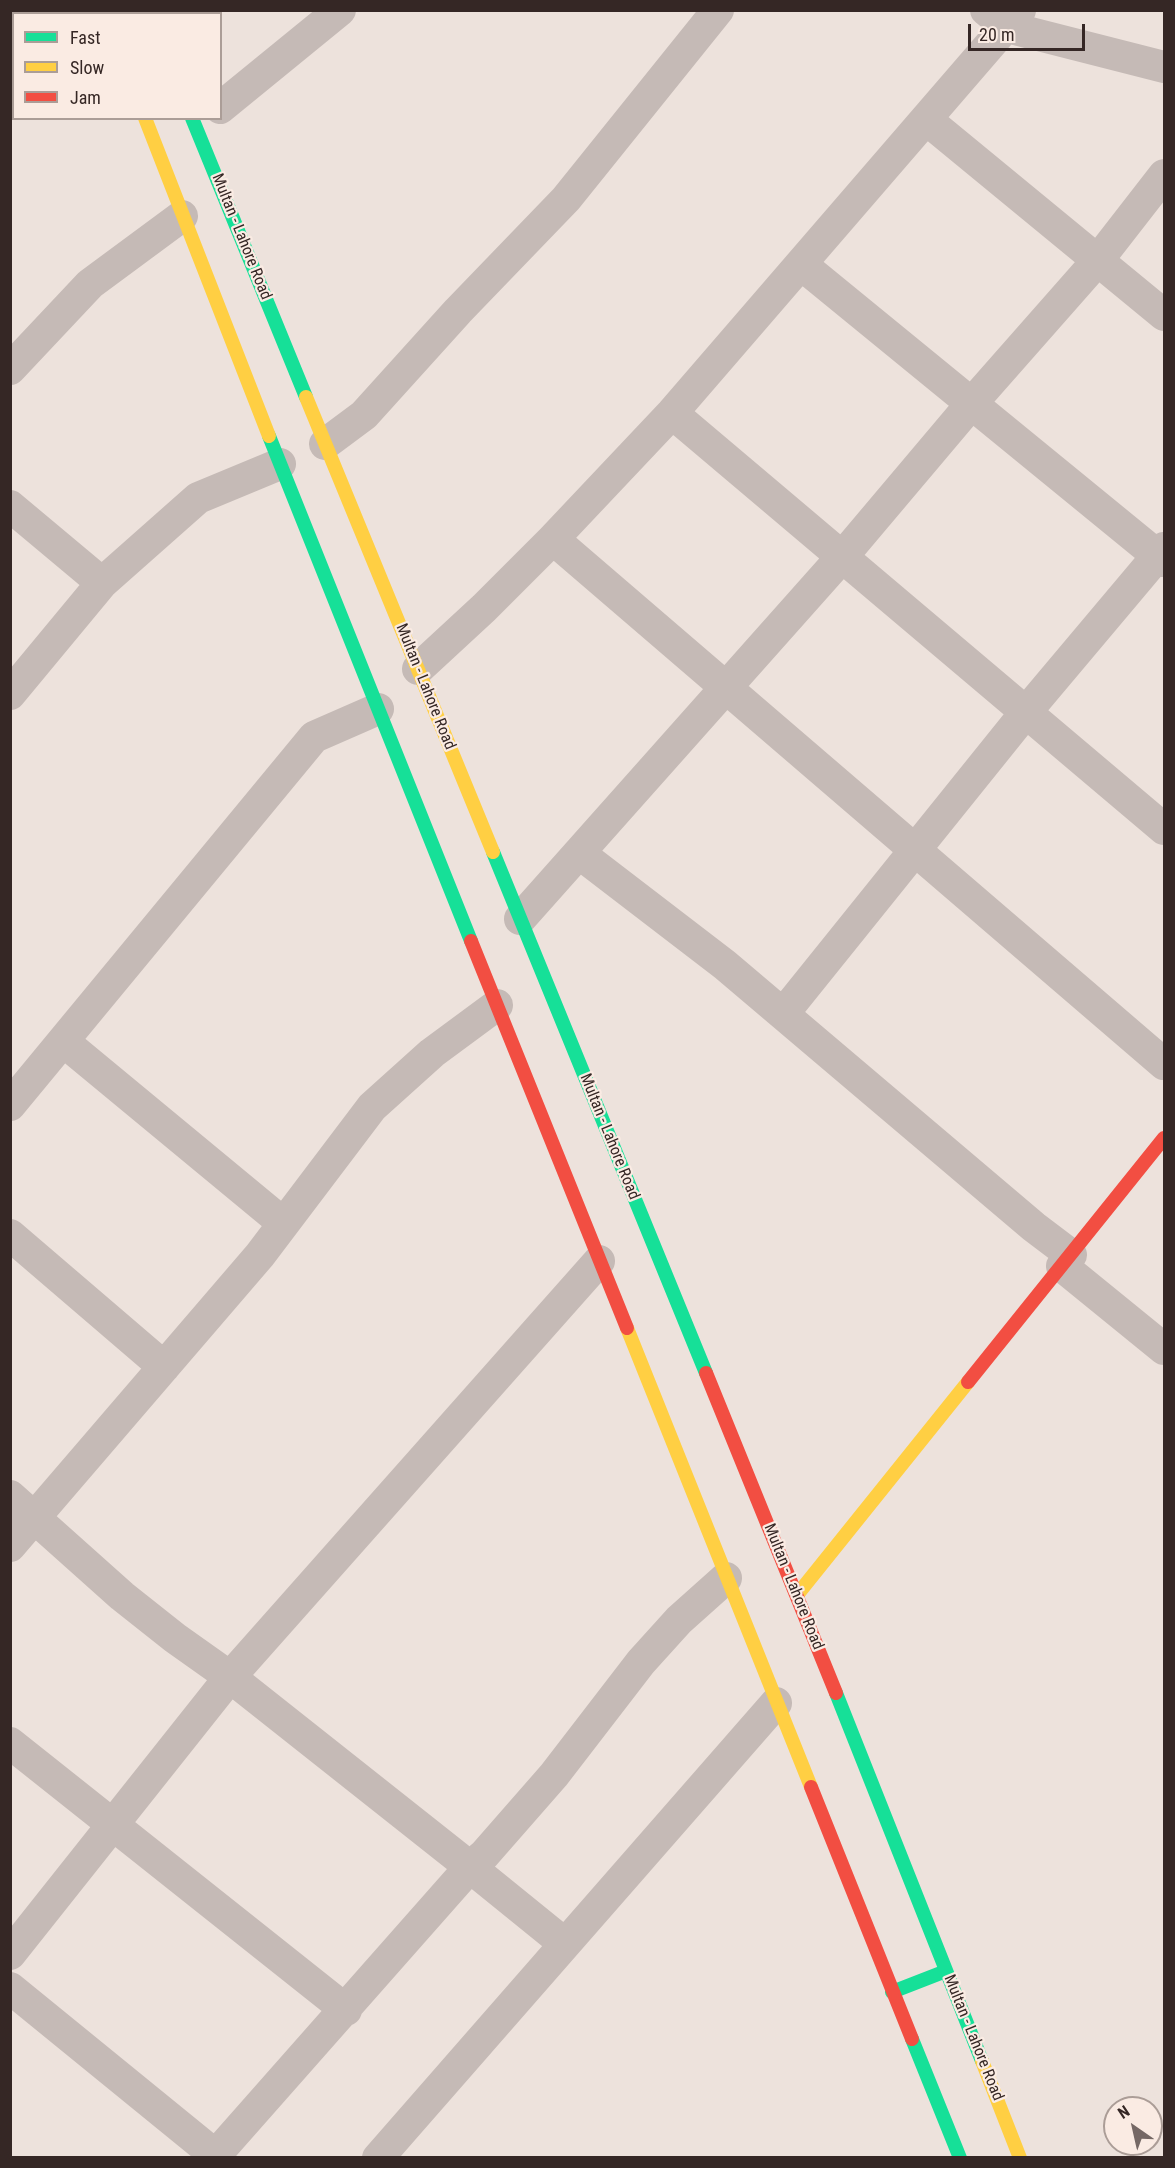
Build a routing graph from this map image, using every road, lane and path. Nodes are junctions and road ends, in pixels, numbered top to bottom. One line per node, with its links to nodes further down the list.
1 (340, 10): 5 (street)
2 (718, 10): 17 (street)
3 (1004, 16): 4 (street); 7 (street)
4 (1164, 67)
5 (222, 106)
6 (146, 120): 10 (main road)
7 (927, 120): 11 (street); 12 (street)
8 (199, 122): 17 (main road, Multan - Lahore Road)
9 (1164, 175): 11 (street)
10 (182, 216): 14 (street); 18 (main road)
11 (1098, 260): 13 (street); 15 (street)
12 (802, 265): 15 (street); 16 (street)
13 (1164, 315)
14 (10, 369)
15 (972, 403): 21 (street); 22 (street)
16 (672, 413): 20 (street); 22 (street)
17 (326, 444): 24 (main road, Multan - Lahore Road)
18 (280, 464): 23 (street); 27 (main road)
19 (10, 506): 23 (street)
20 (553, 539): 24 (street); 25 (street)
21 (1162, 554): 28 (street)
22 (842, 557): 25 (street); 28 (street)
23 (102, 583): 26 (street)
24 (418, 669): 32 (main road, Multan - Lahore Road)
25 (727, 688): 30 (street); 31 (street)
26 (10, 694)
27 (378, 709): 33 (main road); 35 (street)
28 (1026, 712): 29 (street); 30 (street)
29 (1164, 829)
30 (916, 851): 34 (street); 36 (street)
31 (579, 853): 32 (street); 34 (street)
32 (520, 920): 49 (main road, Multan - Lahore Road)
33 (496, 1005): 39 (street); 42 (main road)
34 (783, 1014): 41 (street)
35 (63, 1041): 37 (street); 39 (street)
36 (1164, 1064)
37 (10, 1105)
38 (1164, 1138): 41 (main road)
39 (283, 1223): 44 (street)
40 (10, 1235): 44 (street)
41 (1066, 1260): 43 (street); 49 (main road)
42 (599, 1261): 48 (main road); 50 (street)
43 (1164, 1349)
44 (164, 1367): 46 (street)
45 (10, 1496): 46 (street)
46 (35, 1516): 47 (street); 50 (street)
47 (10, 1546)
48 (726, 1578): 51 (main road); 54 (street)
49 (796, 1595): 57 (main road, Multan - Lahore Road)
50 (230, 1677): 53 (street); 54 (street)
51 (777, 1703): 55 (street); 59 (main road)
52 (10, 1743): 53 (street)
53 (112, 1824): 56 (street); 60 (street)
54 (470, 1867): 55 (street); 60 (street)
55 (565, 1944): 62 (street)
56 (10, 1954)
57 (946, 1971): 59 (main road); 64 (main road, Multan - Lahore Road)
58 (10, 1988): 61 (street)
59 (892, 1992): 63 (main road)
60 (346, 2010): 61 (street)
61 (214, 2156)
62 (378, 2157)
63 (960, 2157)
64 (1020, 2157)

